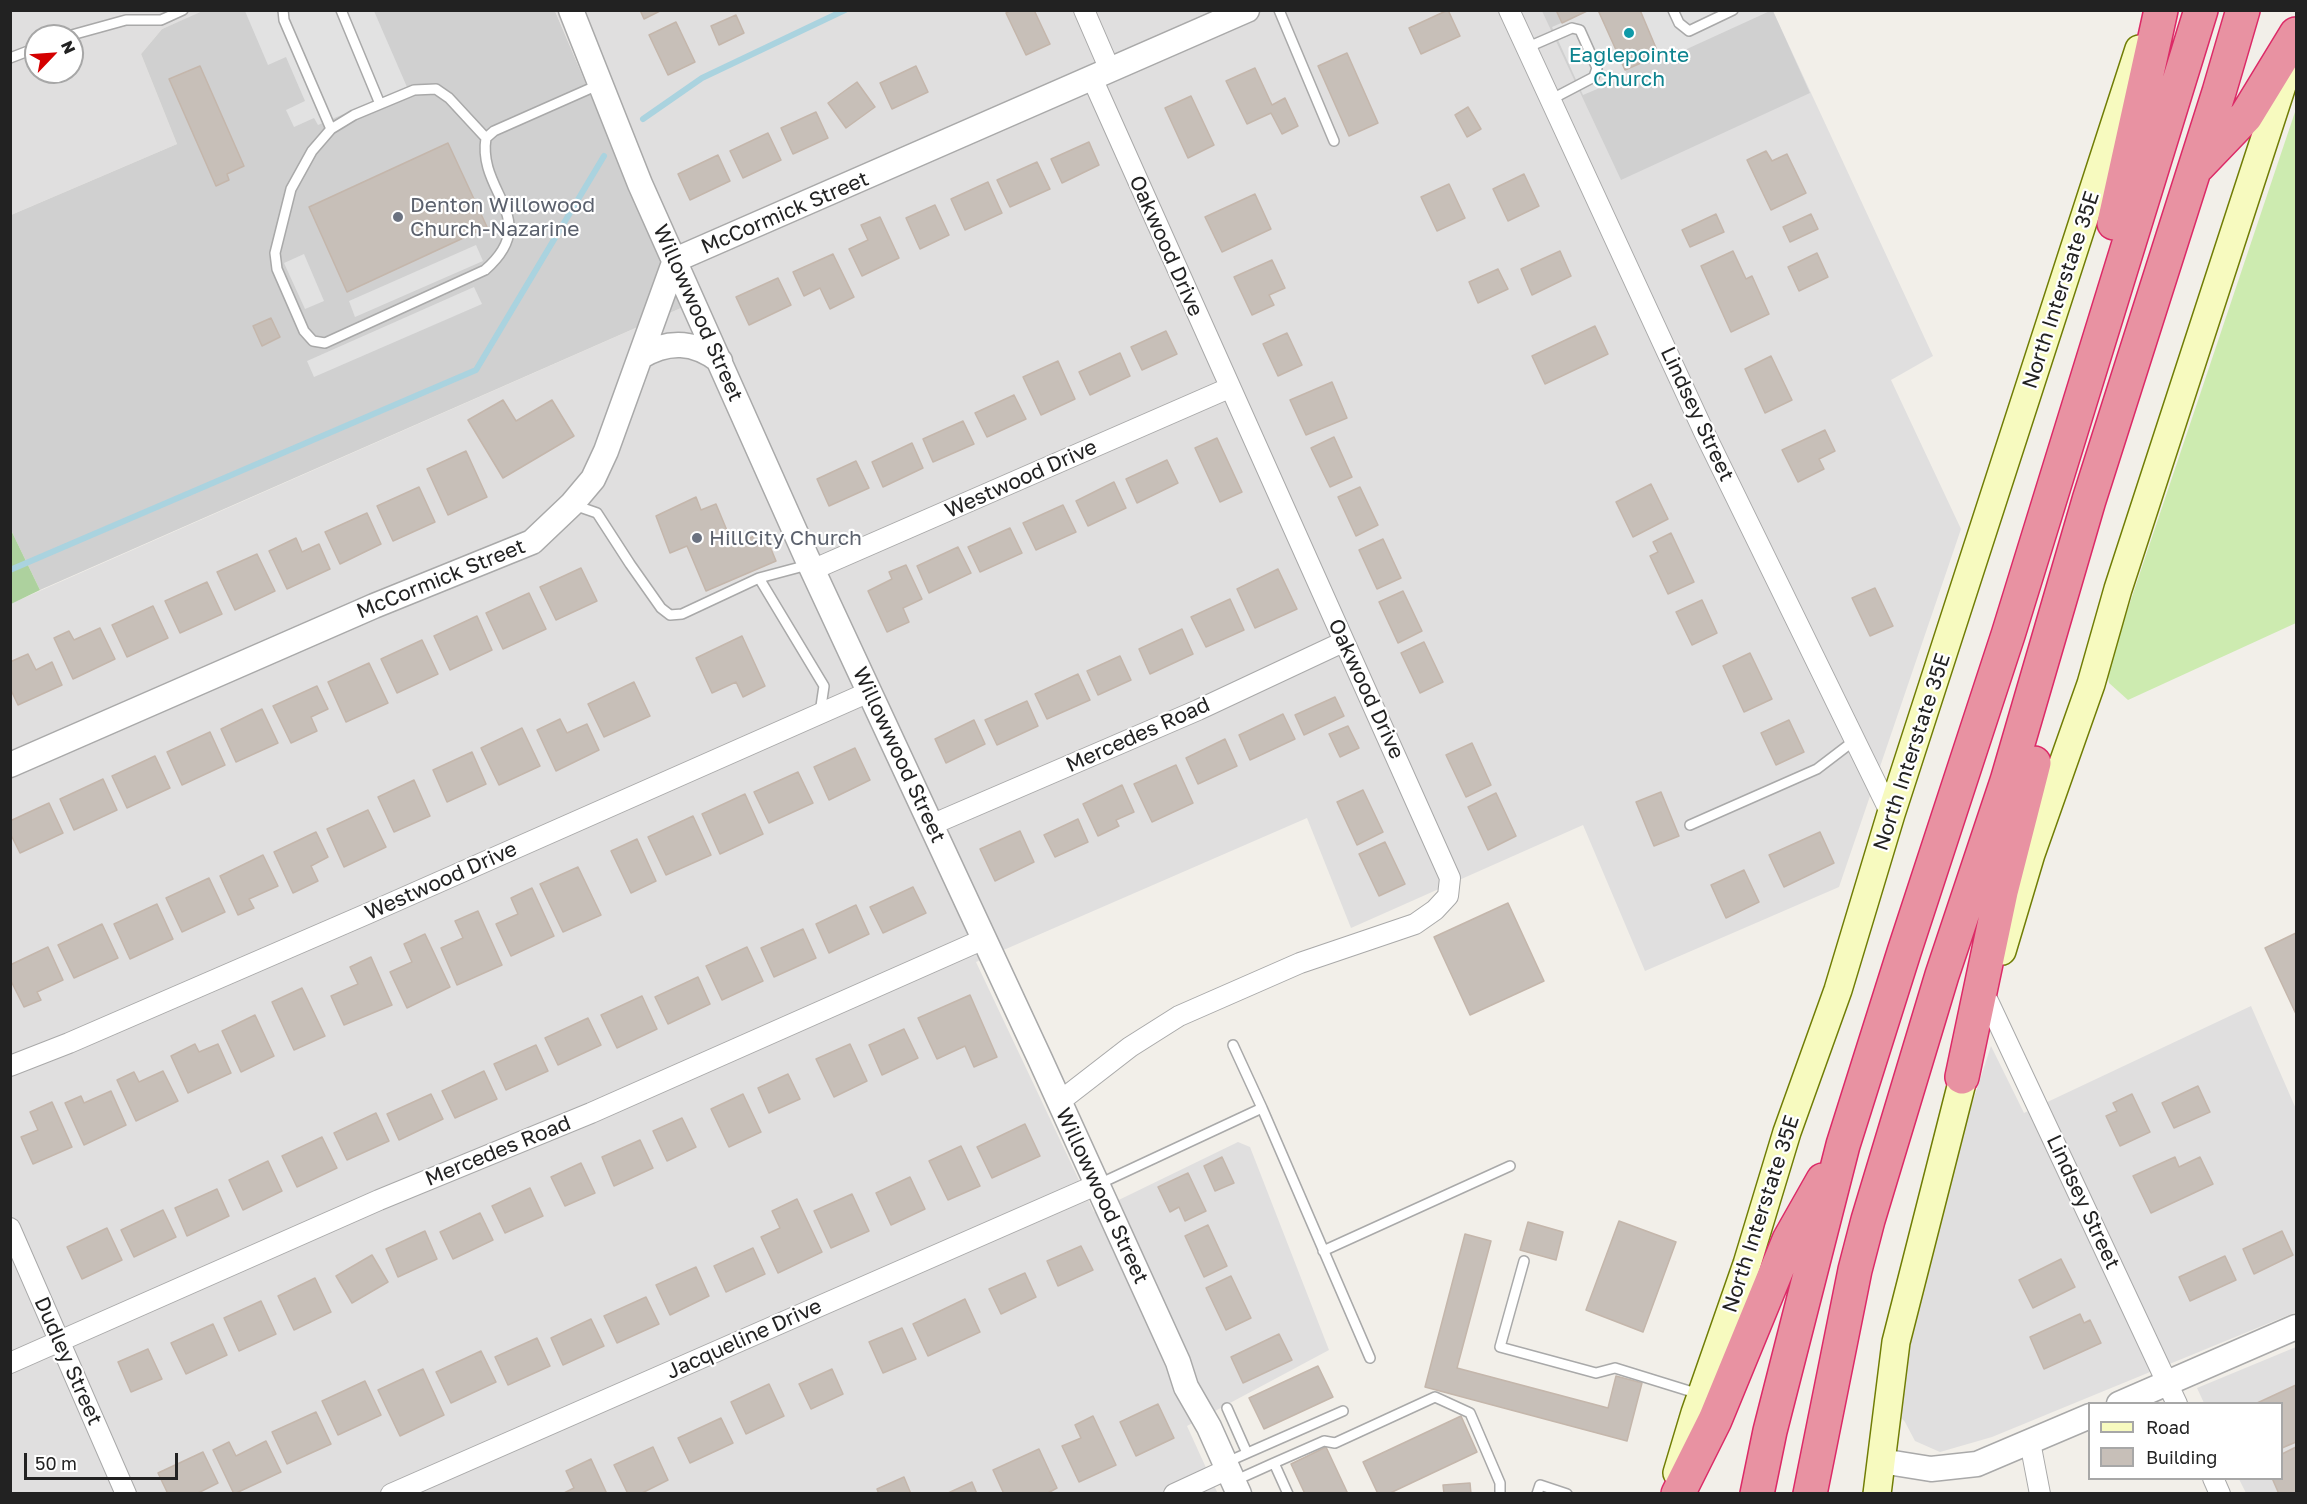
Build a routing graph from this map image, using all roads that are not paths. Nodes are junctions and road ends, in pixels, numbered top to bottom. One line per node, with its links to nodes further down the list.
1 (183, 10): 15 (lane)
2 (283, 10): 23 (lane)
3 (341, 10): 22 (lane)
4 (571, 10): 20 (street, Willowwood Street)
5 (1084, 10): 19 (street, Oakwood Drive)
6 (1247, 10): 19 (street, McCormick Street)
7 (1279, 10): 25 (lane)
8 (1509, 10): 18 (street, Lindsey Street)
9 (1673, 10): 10 (lane)
10 (1733, 10)
11 (2151, 10): 41 (main road, North Interstate 35E)
12 (2161, 10): 28 (highway)
13 (2201, 10): 28 (highway)
14 (2243, 10): 26 (highway)
15 (84, 32)
16 (2296, 34): 26 (highway)
17 (2296, 42): 45 (main road)
18 (1526, 48): 21 (street, Lindsey Street); 21 (lane)
19 (1101, 74): 27 (street, McCormick Street); 31 (street, Oakwood Drive)
20 (600, 84): 24 (lane); 27 (street, Willowwood Street)
21 (1550, 100): 39 (street, Lindsey Street)
22 (380, 104): 23 (lane); 24 (lane)
23 (331, 129): 24 (lane)
24 (486, 138)
25 (1334, 141)
26 (2193, 172): 35 (highway)
27 (675, 260): 29 (street, McCormick Street); 30 (street, Willowwood Street)
28 (2100, 334): 51 (highway)
29 (640, 357): 30 (street); 32 (street, McCormick Street)
30 (720, 361): 33 (street, Willowwood Street)
31 (1229, 388): 33 (street, Westwood Drive); 36 (street, Oakwood Drive)
32 (572, 504): 34 (lane); 40 (street, McCormick Street)
33 (809, 563): 34 (lane); 37 (street, Willowwood Street)
34 (759, 578): 38 (lane)
35 (2049, 637): 48 (highway); 83 (highway)
36 (1343, 642): 42 (street, Mercedes Road); 49 (street, Oakwood Drive)
37 (869, 692): 38 (street, Westwood Drive); 42 (street, Willowwood Street)
38 (820, 714): 47 (street, Westwood Drive)
39 (1855, 740): 41 (street, Lindsey Street); 43 (lane)
40 (10, 765)
41 (1891, 814): 62 (main road, North Interstate 35E)
42 (931, 825): 44 (street, Willowwood Street)
43 (1690, 825)
44 (984, 939): 49 (street, Willowwood Street); 58 (street, Mercedes Road)
45 (1988, 1000): 48 (main road); 61 (street, Lindsey Street)
46 (1233, 1046): 50 (lane)
47 (10, 1066)
48 (1962, 1077): 69 (main road)
49 (1059, 1102): 53 (street, Willowwood Street)
50 (1262, 1108): 53 (lane); 55 (lane)
51 (1843, 1145): 81 (highway); 82 (highway)
52 (1510, 1166): 55 (lane)
53 (1096, 1185): 71 (street, Willowwood Street); 74 (street, Jacqueline Drive)
54 (10, 1227): 58 (street, Dudley Street)
55 (1323, 1251): 59 (lane)
56 (1524, 1261): 62 (lane)
57 (2296, 1327): 61 (street)
58 (59, 1342): 60 (street, Mercedes Road); 73 (street, Dudley Street)
59 (1370, 1358)
60 (10, 1363)
61 (2172, 1393): 63 (street)
62 (1701, 1394): 80 (main road, North Interstate 35E)
63 (2129, 1402)
64 (1227, 1408): 68 (lane)
65 (1343, 1411): 68 (lane)
66 (2088, 1417): 67 (street)
67 (2030, 1442): 69 (street); 85 (street)
68 (1247, 1453): 71 (lane)
69 (1881, 1461): 84 (main road)
70 (1274, 1462): 71 (lane); 76 (lane); 77 (lane)
71 (1232, 1477): 75 (street)
72 (2213, 1480): 86 (street)
73 (126, 1494)
74 (391, 1494)
75 (1174, 1494)
76 (1288, 1494)
77 (1500, 1494)
78 (1537, 1494): 79 (lane)
79 (1567, 1494)
80 (1670, 1494)
81 (1678, 1494)
82 (1757, 1494)
83 (1810, 1494)
84 (1877, 1494)
85 (2040, 1494)
86 (2220, 1494)

